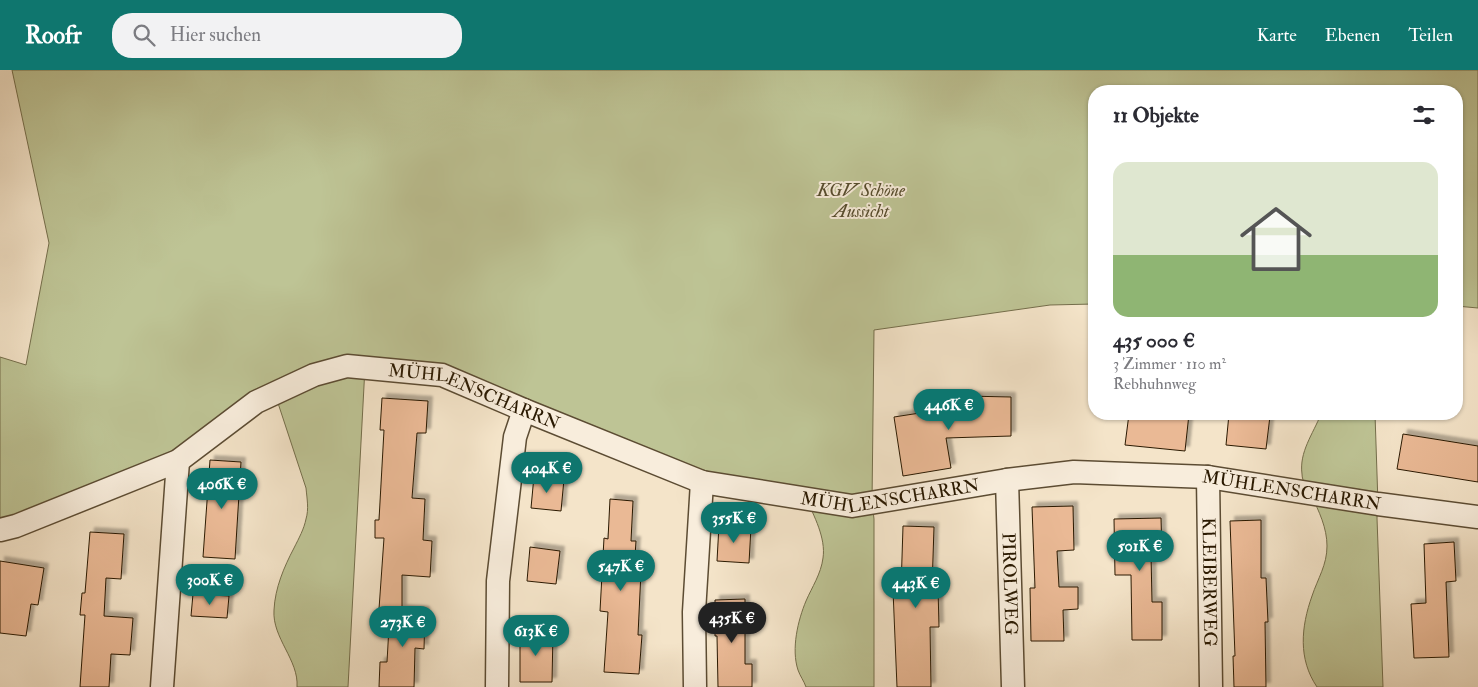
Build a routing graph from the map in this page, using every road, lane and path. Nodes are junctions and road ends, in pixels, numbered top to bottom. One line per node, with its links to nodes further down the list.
1 (524, 410): 2 (street, MÜHLENSCHARRN); 5 (street, MÜHLENSCHARRN); 9 (street)
2 (178, 461): 7 (street, MÜHLENSCHARRN); 8 (street)
3 (1208, 477): 4 (street, MÜHLENSCHARRN); 6 (street, MÜHLENSCHARRN); 12 (street, KLEIBERWEG)
4 (1008, 480): 5 (street, MÜHLENSCHARRN); 11 (street, PIROLWEG)
5 (702, 482): 10 (street)
6 (1478, 517)
7 (0, 530)
8 (162, 687)
9 (497, 687)
10 (696, 687)
11 (1013, 687)
12 (1211, 687)

